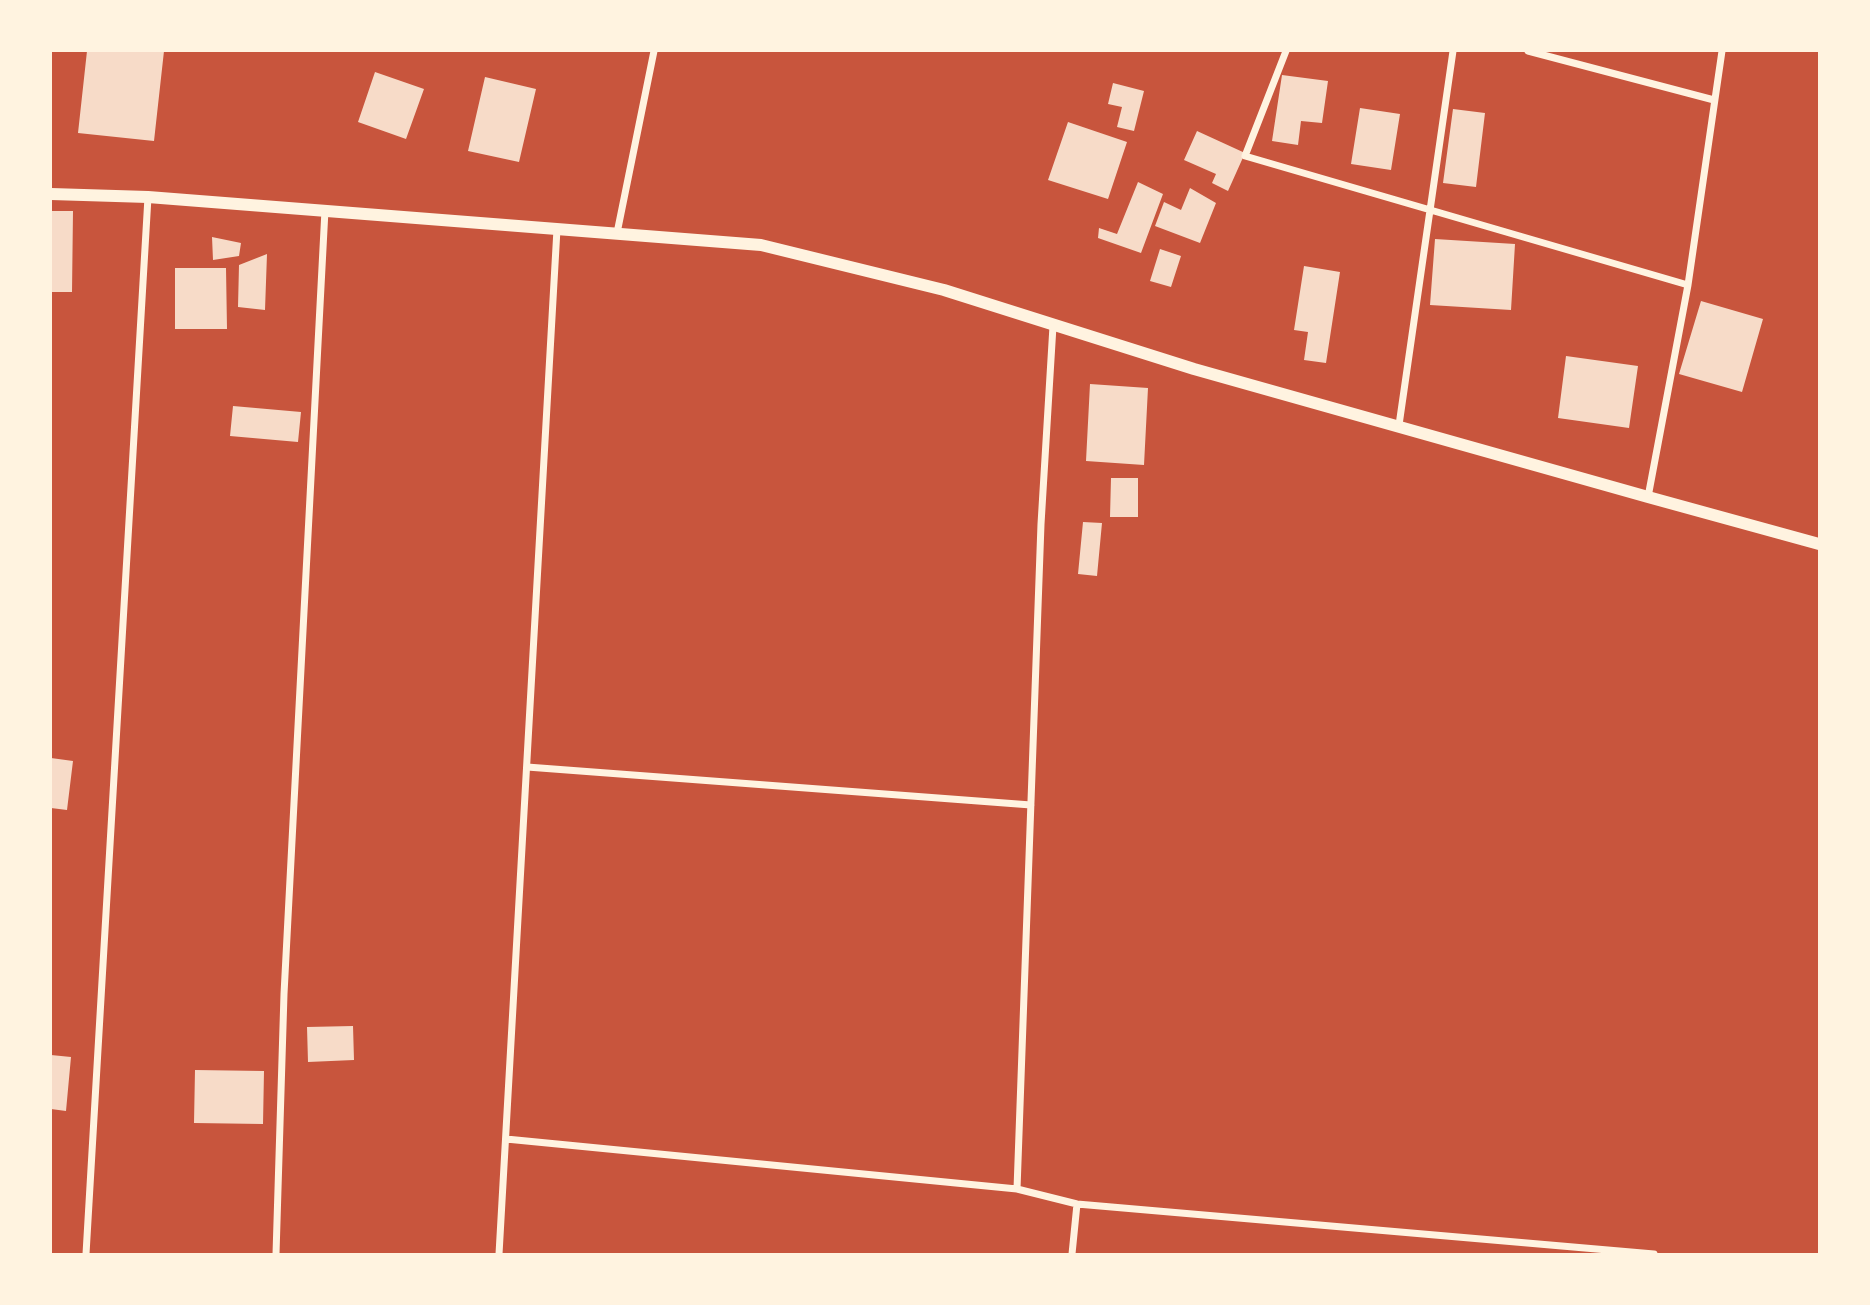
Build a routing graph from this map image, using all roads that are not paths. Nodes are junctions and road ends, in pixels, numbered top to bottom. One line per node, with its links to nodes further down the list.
1 (654, 51): 12 (street)
2 (1286, 51): 9 (street)
3 (1453, 51): 9 (street)
4 (1528, 51): 6 (street)
5 (1722, 51): 6 (street)
6 (1714, 100): 13 (street)
7 (51, 194): 8 (street)
8 (148, 197): 10 (street); 23 (street)
9 (1429, 208): 13 (street); 15 (street)
10 (325, 210): 11 (street); 24 (street)
11 (557, 229): 12 (street); 18 (street)
12 (617, 233): 14 (street)
13 (1688, 285): 16 (street)
14 (1053, 326): 15 (street); 19 (street)
15 (1399, 425): 16 (street)
16 (1648, 497): 17 (street)
17 (1819, 544)
18 (527, 767): 19 (street); 20 (street)
19 (1031, 805): 21 (street)
20 (506, 1139): 21 (street); 25 (street)
21 (1017, 1189): 22 (street)
22 (1077, 1204): 26 (street); 27 (street)
23 (86, 1254)
24 (276, 1254)
25 (499, 1254)
26 (1072, 1254)
27 (1654, 1254)

